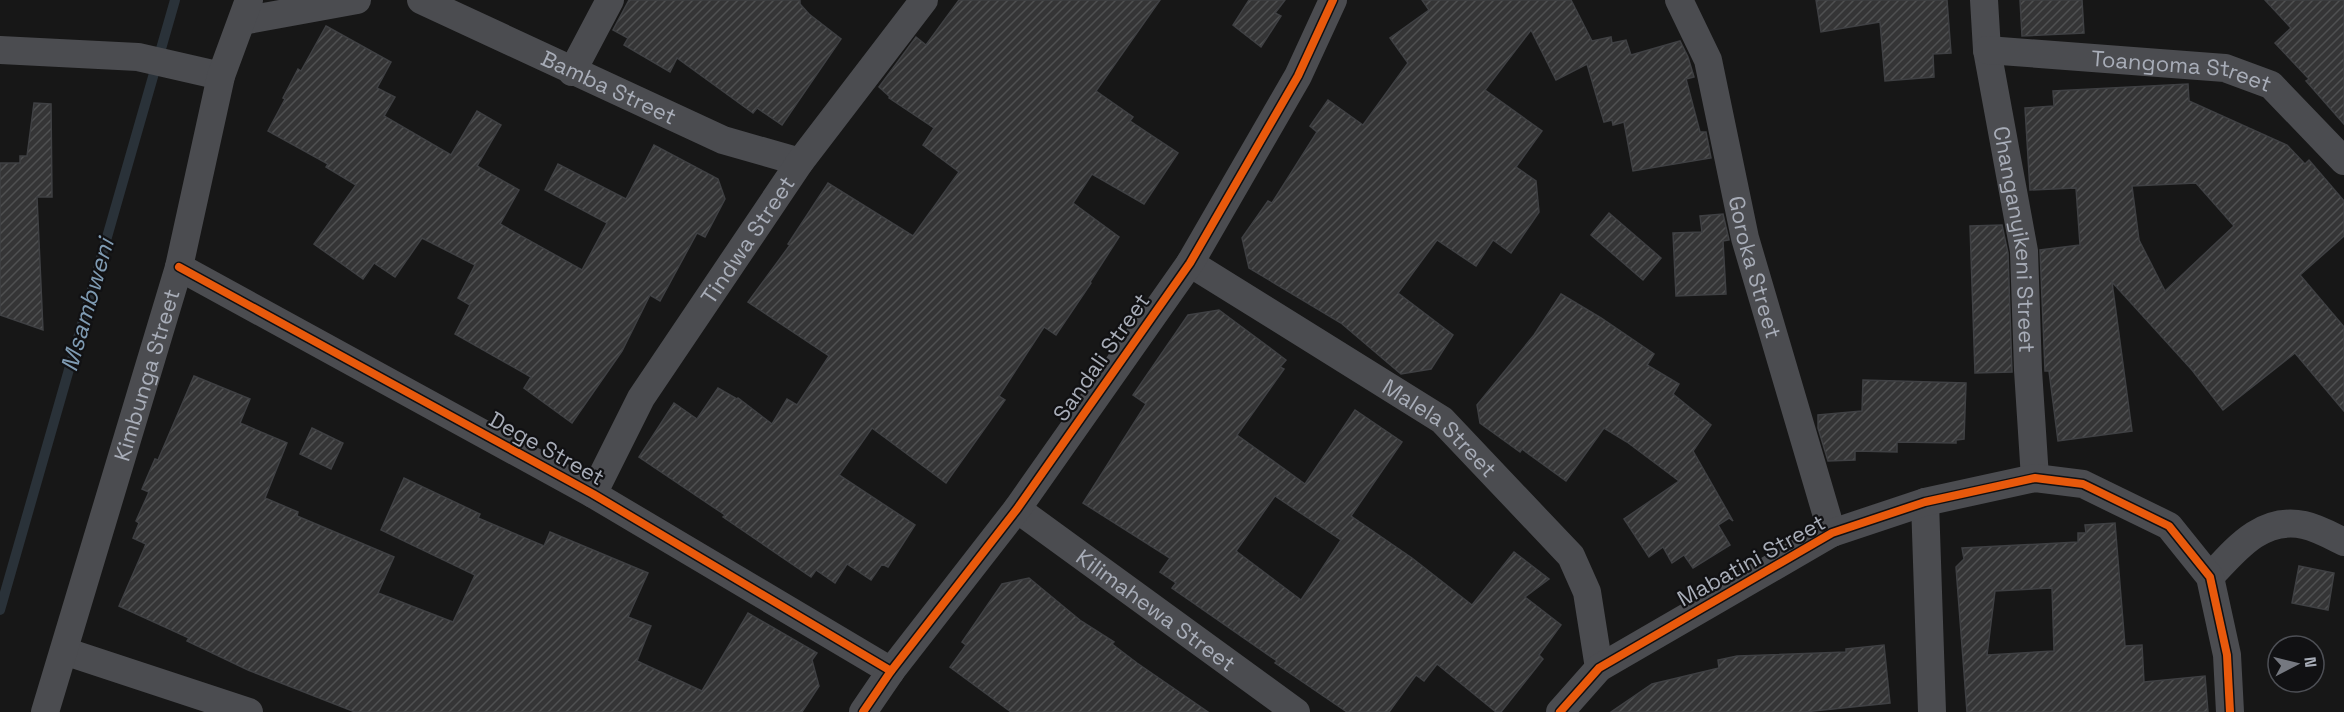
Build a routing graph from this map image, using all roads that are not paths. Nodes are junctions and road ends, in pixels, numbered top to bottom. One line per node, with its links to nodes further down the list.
1 (357, 0): 8 (street)
2 (421, 0): 11 (street, Bamba Street)
3 (610, 0): 11 (street)
4 (924, 0): 14 (street, Tindwa Street)
5 (1333, 0): 15 (street, Sandali Street)
6 (1679, 0): 21 (street, Goroka Street)
7 (1984, 0): 10 (street, Changanyikeni Street)
8 (246, 10): 12 (street, Kimbunga Street)
9 (0, 50): 12 (street)
10 (1987, 50): 13 (street, Toangoma Street); 17 (street, Changanyikeni Street)
11 (572, 72): 14 (street, Bamba Street)
12 (221, 76): 16 (street, Kimbunga Street)
13 (2344, 161)
14 (800, 162): 18 (street, Tindwa Street)
15 (1190, 263): 20 (street, Sandali Street); 25 (street, Malela Street)
16 (179, 267): 18 (street, Dege Street); 24 (street, Kimbunga Street)
17 (2035, 478): 19 (street, Mabatini Street); 23 (street, Mabatini Street)
18 (593, 494): 26 (street, Dege Street)
19 (1925, 502): 21 (street, Mabatini Street); 32 (street)
20 (1017, 509): 26 (street, Sandali Street); 30 (street, Kilimahewa Street)
21 (1832, 533): 25 (street, Mabatini Street)
22 (2344, 542): 23 (street)
23 (2210, 577): 33 (street, Mabatini Street)
24 (64, 651): 27 (street, Kimbunga Street); 28 (street)
25 (1599, 668): 31 (street, Mabatini Street)
26 (891, 671): 29 (street, Sandali Street)
27 (45, 712)
28 (249, 712)
29 (863, 712)
30 (1296, 712)
31 (1560, 712)
32 (1932, 712)
33 (2230, 712)

